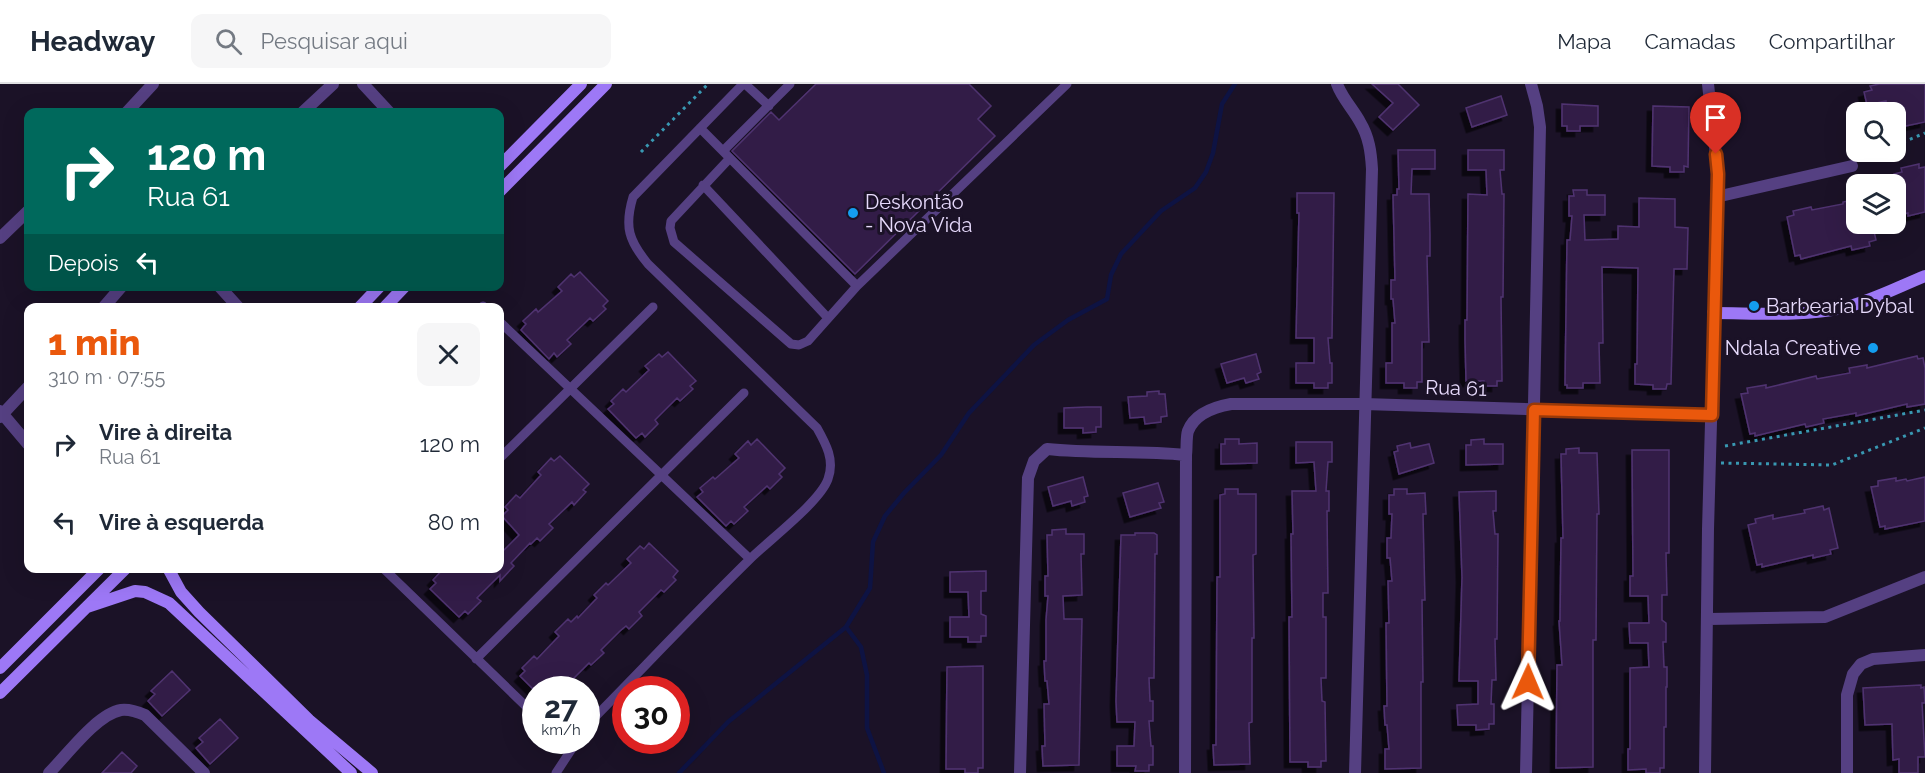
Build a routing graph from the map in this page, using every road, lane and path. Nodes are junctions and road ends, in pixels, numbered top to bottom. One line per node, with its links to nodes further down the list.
1 (333, 84): 15 (street)
2 (363, 84): 16 (street)
3 (581, 84): 22 (street)
4 (606, 84): 25 (street)
5 (708, 84): 20 (path)
6 (744, 84): 13 (lane); 17 (lane)
7 (790, 84): 13 (lane)
8 (1067, 84): 30 (lane)
9 (1337, 84): 46 (street)
10 (1531, 84): 47 (street)
11 (1708, 84): 26 (street)
12 (151, 85): 14 (street)
13 (769, 106): 21 (lane)
14 (131, 108)
15 (307, 108)
16 (385, 108)
17 (700, 128): 21 (lane); 58 (lane)
18 (1925, 134): 19 (path)
19 (1906, 142)
20 (641, 152)
21 (727, 155): 24 (lane); 30 (lane)
22 (504, 162)
23 (1852, 166): 26 (street)
24 (704, 186): 41 (lane); 41 (lane)
25 (504, 187)
26 (1716, 197): 40 (street)
27 (24, 215): 28 (street)
28 (0, 238)
29 (1925, 276): 40 (street)
30 (857, 286): 41 (lane)
31 (118, 291): 35 (street)
32 (224, 291): 36 (street)
33 (375, 291): 37 (street)
34 (400, 291): 38 (street)
35 (107, 303)
36 (234, 303)
37 (364, 303)
38 (389, 303)
39 (653, 307): 43 (lane)
40 (1713, 313): 50 (street)
41 (828, 318)
42 (504, 326): 43 (lane)
43 (570, 389): 54 (lane); 57 (lane)
44 (24, 391): 49 (street)
45 (744, 393): 57 (lane)
46 (1364, 404): 47 (street, Rua 61); 55 (street, Rua 61); 80 (street)
47 (1534, 410): 50 (street, Rua 61); 81 (street)
48 (1925, 410): 53 (path)
49 (1, 414): 52 (street)
50 (1712, 415): 53 (street)
51 (1925, 428): 56 (path)
52 (24, 440)
53 (1711, 448): 56 (street)
54 (504, 454)
55 (1186, 455): 78 (street); 79 (street)
56 (1711, 462): 65 (street)
57 (661, 474): 58 (lane); 67 (lane)
58 (750, 559): 71 (lane)
59 (95, 573): 68 (street)
60 (121, 573): 64 (street)
61 (171, 573): 76 (street)
62 (389, 573): 67 (lane)
63 (1925, 577): 65 (street)
64 (87, 607): 69 (street); 75 (street)
65 (1708, 619): 82 (street)
66 (1925, 655): 83 (street)
67 (476, 659): 70 (lane)
68 (0, 668)
69 (0, 693)
70 (522, 703)
71 (600, 712)
72 (568, 754): 77 (lane)
73 (50, 773): 74 (street)
74 (204, 773)
75 (351, 773)
76 (372, 773)
77 (556, 773)
78 (1020, 773)
79 (1185, 773)
80 (1355, 773)
81 (1526, 773)
82 (1706, 773)
83 (1847, 773)

